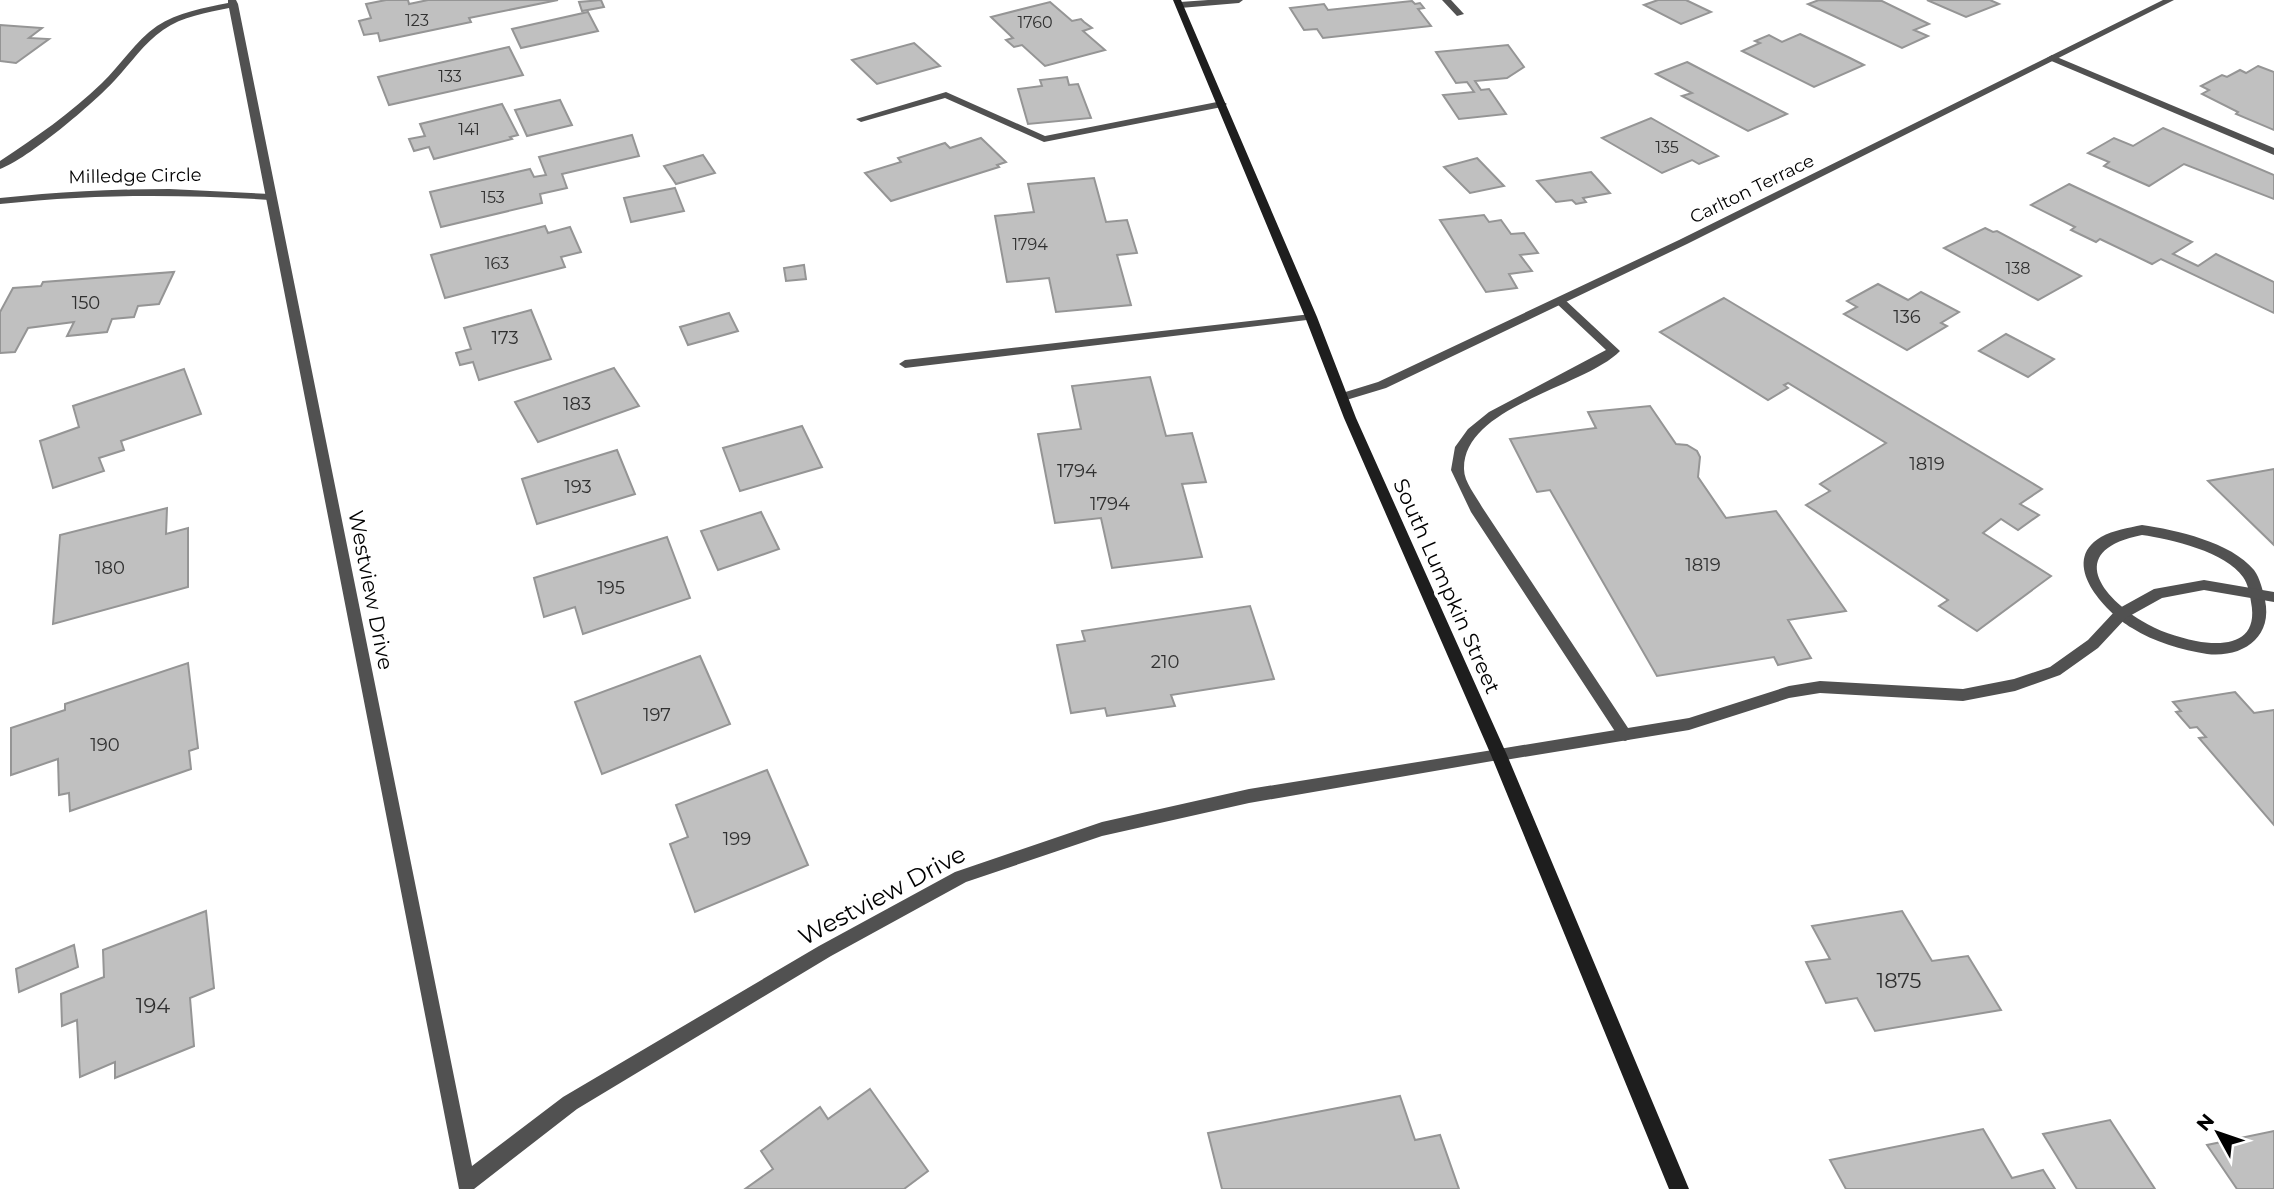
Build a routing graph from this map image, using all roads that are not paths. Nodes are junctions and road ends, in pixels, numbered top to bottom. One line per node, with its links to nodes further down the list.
1 (1239, 0): 5 (street)
2 (1446, 0): 6 (street)
3 (2170, 0): 7 (street, Carlton Terrace)
4 (233, 2): 11 (street); 12 (street, Westview Drive)
5 (1178, 2): 8 (main road, South Lumpkin Street)
6 (1460, 14)
7 (2052, 58): 10 (street); 14 (street, Carlton Terrace)
8 (1222, 104): 9 (street); 15 (main road, South Lumpkin Street)
9 (861, 119)
10 (2274, 152)
11 (0, 166)
12 (270, 197): 13 (street, Milledge Circle); 22 (street, Westview Drive)
13 (0, 201)
14 (1560, 301): 17 (street, Carlton Terrace); 20 (street)
15 (1311, 317): 16 (street); 17 (main road, South Lumpkin Street)
16 (905, 365)
17 (1343, 397): 21 (main road, South Lumpkin Street)
18 (2269, 596): 19 (street, Westview Drive); 19 (street); 19 (street)
19 (2121, 614): 20 (street, Westview Drive)
20 (1625, 735): 21 (street, Westview Drive)
21 (1499, 755): 22 (street, Westview Drive); 23 (main road, South Lumpkin Street)
22 (464, 1186)
23 (1679, 1189)

